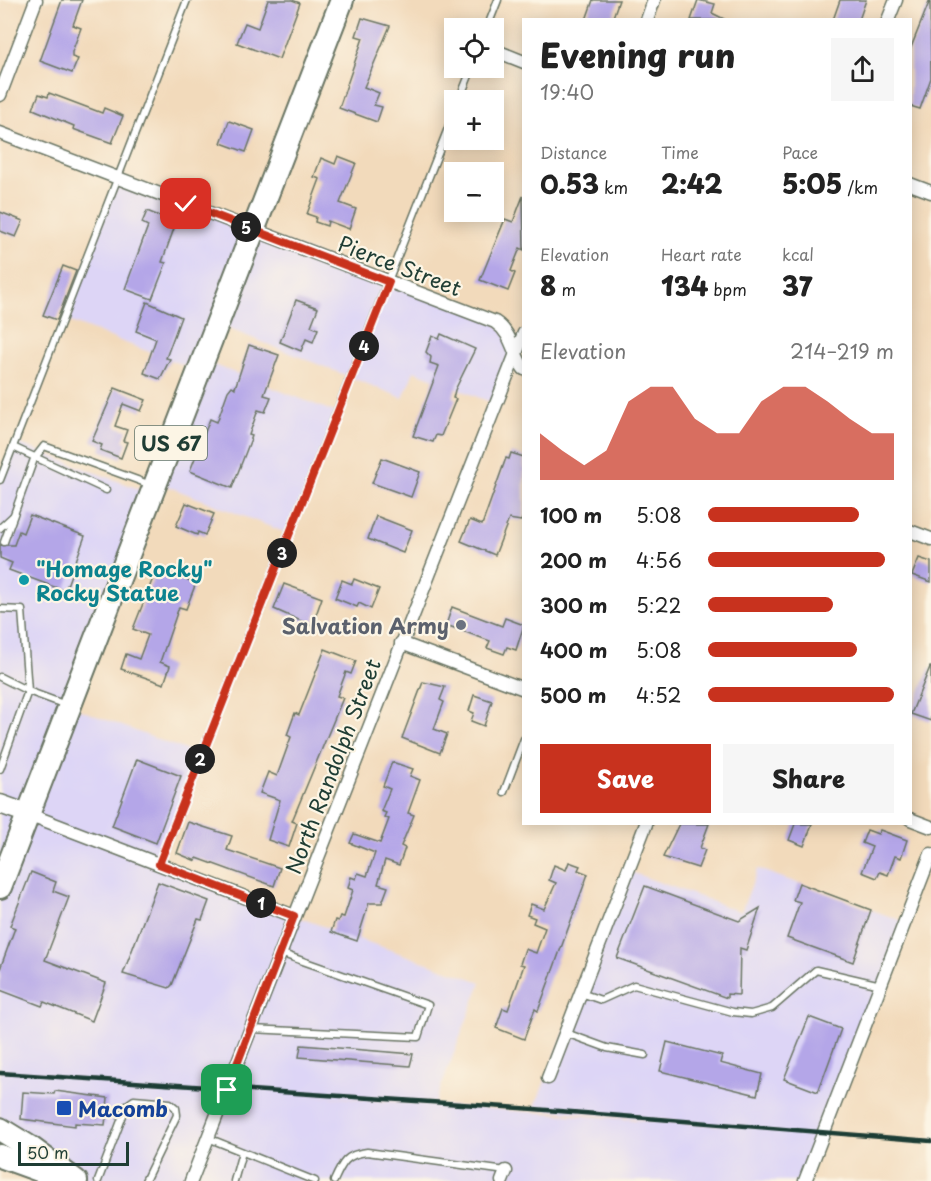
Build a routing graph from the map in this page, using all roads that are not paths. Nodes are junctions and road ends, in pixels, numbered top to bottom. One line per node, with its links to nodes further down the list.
1 (36, 0): 12 (street)
2 (187, 0): 15 (lane)
3 (342, 0): 18 (highway, US 67)
4 (498, 0): 7 (lane)
5 (654, 0): 8 (street)
6 (896, 0): 9 (street)
7 (491, 18)
8 (647, 18)
9 (889, 18)
10 (504, 54): 11 (street)
11 (522, 61)
12 (0, 95)
13 (0, 133): 15 (street, Pierce Street)
14 (444, 139): 19 (lane)
15 (118, 178): 18 (street, Pierce Street); 23 (lane)
16 (912, 185): 17 (street)
17 (931, 192)
18 (254, 230): 19 (street, Pierce Street); 26 (highway, US 67)
19 (389, 282): 21 (street, Pierce Street); 49 (lane)
20 (522, 338): 21 (street, North Randolph Street)
21 (515, 354): 22 (street, Pierce Street); 34 (street, North Randolph Street)
22 (522, 366)
23 (13, 447): 24 (lane); 25 (lane)
24 (34, 459): 26 (lane); 27 (lane); 28 (lane)
25 (0, 480)
26 (155, 486): 38 (highway, US 67)
27 (106, 490)
28 (13, 516): 29 (lane); 32 (lane)
29 (0, 528)
30 (912, 532): 31 (street)
31 (931, 539)
32 (4, 542)
33 (0, 609): 37 (lane)
34 (401, 643): 36 (street); 51 (street, North Randolph Street)
35 (0, 677): 37 (lane)
36 (522, 688)
37 (28, 691): 38 (lane); 40 (lane)
38 (70, 706): 43 (highway, US 67)
39 (522, 744): 41 (lane)
40 (0, 769)
41 (504, 792)
42 (0, 804): 43 (street)
43 (28, 814): 48 (highway, US 67); 49 (street)
44 (912, 820): 46 (street)
45 (646, 825): 54 (street)
46 (931, 827)
47 (931, 854): 53 (street)
48 (4, 861): 50 (highway, US 67)
49 (159, 864): 51 (street)
50 (0, 887)
51 (294, 916): 52 (street, North Randolph Street)
52 (280, 953): 55 (street, North Randolph Street); 55 (lane)
53 (880, 985): 54 (lane); 72 (street)
54 (581, 993): 56 (street)
55 (250, 1029): 60 (street, North Randolph Street)
56 (565, 1033): 57 (lane); 58 (street)
57 (645, 1055)
58 (548, 1078)
59 (0, 1130): 65 (highway)
60 (208, 1138): 61 (lane); 68 (street, North Randolph Street)
61 (242, 1152): 69 (lane); 70 (lane)
62 (0, 1156): 64 (highway)
63 (504, 1176): 71 (lane)
64 (70, 1181)
65 (76, 1181)
66 (98, 1181): 67 (lane)
67 (145, 1181)
68 (191, 1181)
69 (234, 1181)
70 (315, 1181)
71 (334, 1181)
72 (805, 1181)

